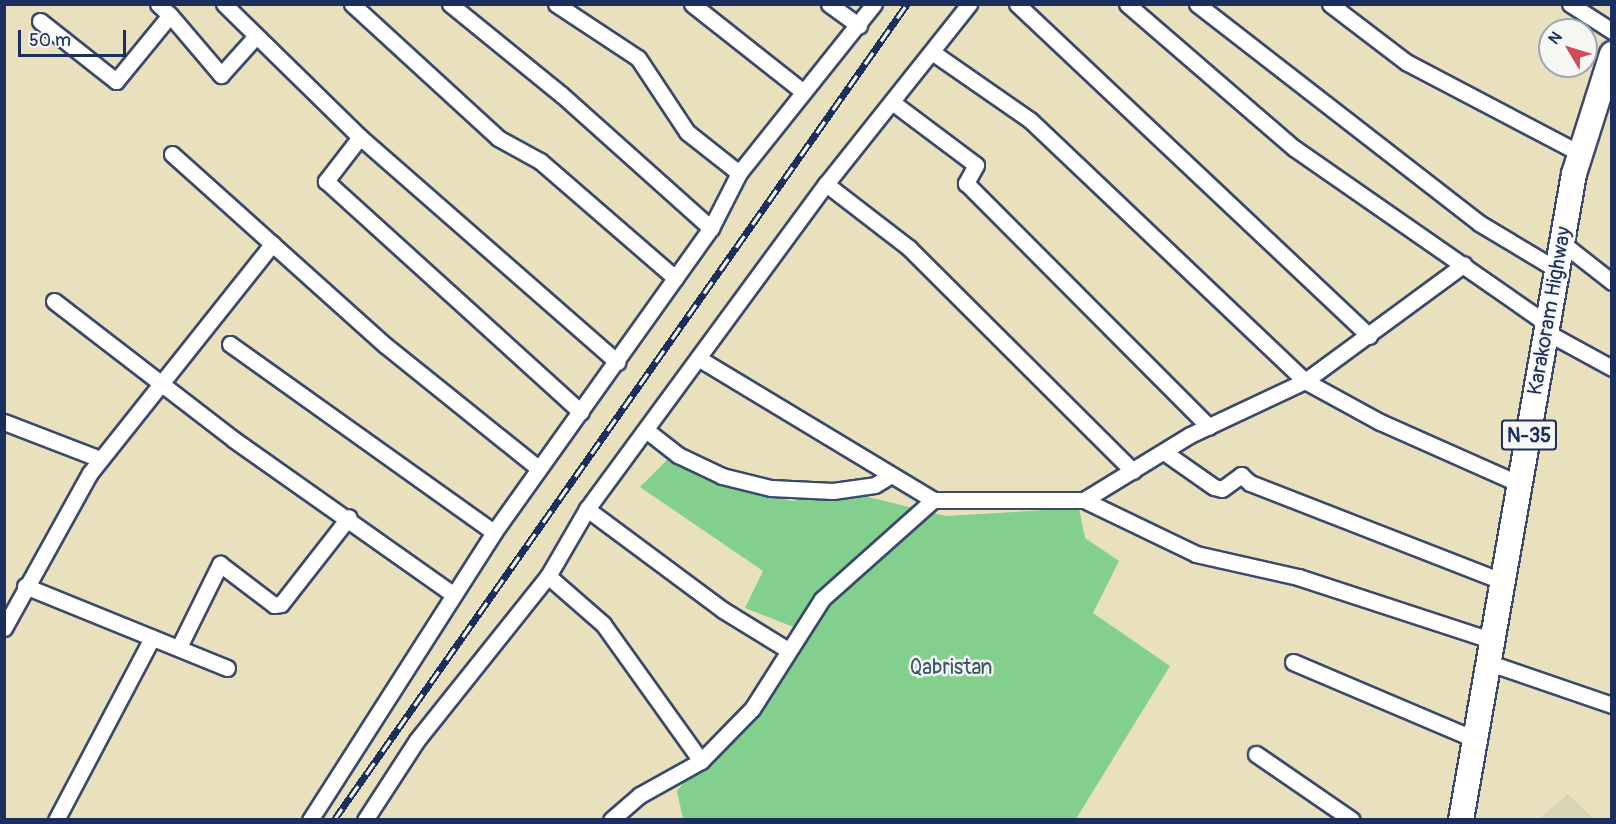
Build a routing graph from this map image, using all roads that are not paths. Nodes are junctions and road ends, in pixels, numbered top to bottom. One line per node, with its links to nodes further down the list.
1 (158, 4): 15 (street)
2 (224, 4): 19 (street)
3 (352, 4): 34 (street)
4 (450, 4): 29 (street)
5 (556, 4): 27 (street)
6 (692, 4): 22 (street)
7 (829, 4): 17 (street)
8 (874, 4): 17 (street)
9 (969, 4): 20 (street)
10 (1017, 4): 38 (street)
11 (1127, 4): 32 (street)
12 (1197, 4): 33 (street)
13 (1330, 4): 25 (street)
14 (1570, 4): 18 (street)
15 (170, 15): 16 (street); 19 (street)
16 (40, 21)
17 (859, 26): 22 (street)
18 (1611, 31)
19 (256, 36): 24 (street)
20 (932, 52): 23 (street); 43 (street)
21 (1611, 54): 25 (highway, Karakoram Highway / N-35)
22 (801, 90): 27 (street)
23 (892, 102): 28 (street); 47 (street)
24 (360, 137): 41 (street); 45 (street)
25 (1579, 153): 30 (highway, Karakoram Highway / N-35)
26 (172, 154): 31 (street)
27 (739, 173): 29 (street)
28 (826, 184): 40 (street); 52 (street)
29 (711, 228): 34 (street)
30 (1561, 242): 33 (highway, Karakoram Highway / N-35); 35 (street)
31 (272, 244): 44 (street); 51 (street)
32 (1464, 264): 37 (street); 38 (street)
33 (1556, 269): 37 (highway, Karakoram Highway / N-35)
34 (675, 278): 41 (street)
35 (1611, 282)
36 (54, 301): 44 (street)
37 (1547, 328): 42 (street); 54 (highway, Karakoram Highway / N-35)
38 (1369, 336): 43 (street)
39 (230, 344): 59 (street)
40 (698, 358): 48 (street); 53 (street)
41 (617, 362): 45 (street)
42 (1611, 368)
43 (1305, 381): 47 (street); 54 (street)
44 (161, 382): 50 (street); 58 (street)
45 (581, 412): 51 (street)
46 (4, 422): 50 (street)
47 (1209, 427): 49 (street)
48 (646, 430): 53 (street); 57 (street)
49 (1164, 452): 52 (street); 61 (street)
50 (100, 459): 62 (street)
51 (537, 467): 59 (street)
52 (1132, 471): 56 (street)
53 (888, 477): 55 (street)
54 (1520, 484): 61 (highway, Karakoram Highway / N-35)
55 (933, 500): 56 (street); 67 (street)
56 (1084, 500): 68 (street)
57 (587, 509): 60 (street); 67 (street)
58 (349, 517): 63 (street); 66 (street)
59 (494, 532): 63 (street)
60 (548, 576): 74 (street); 77 (street)
61 (1502, 580): 68 (highway, Karakoram Highway / N-35)
62 (24, 586): 64 (street); 65 (street)
63 (453, 594): 76 (street)
64 (4, 628)
65 (152, 638): 66 (street); 75 (street)
66 (179, 647): 70 (street)
67 (788, 650): 74 (street)
68 (1489, 651): 71 (street); 72 (highway, Karakoram Highway / N-35)
69 (1293, 662): 72 (street)
70 (227, 668)
71 (1611, 705)
72 (1474, 739): 80 (highway, Karakoram Highway / N-35)
73 (1256, 754): 79 (street)
74 (701, 761): 78 (street)
75 (56, 819)
76 (310, 819)
77 (364, 819)
78 (611, 819)
79 (1352, 819)
80 (1461, 819)

